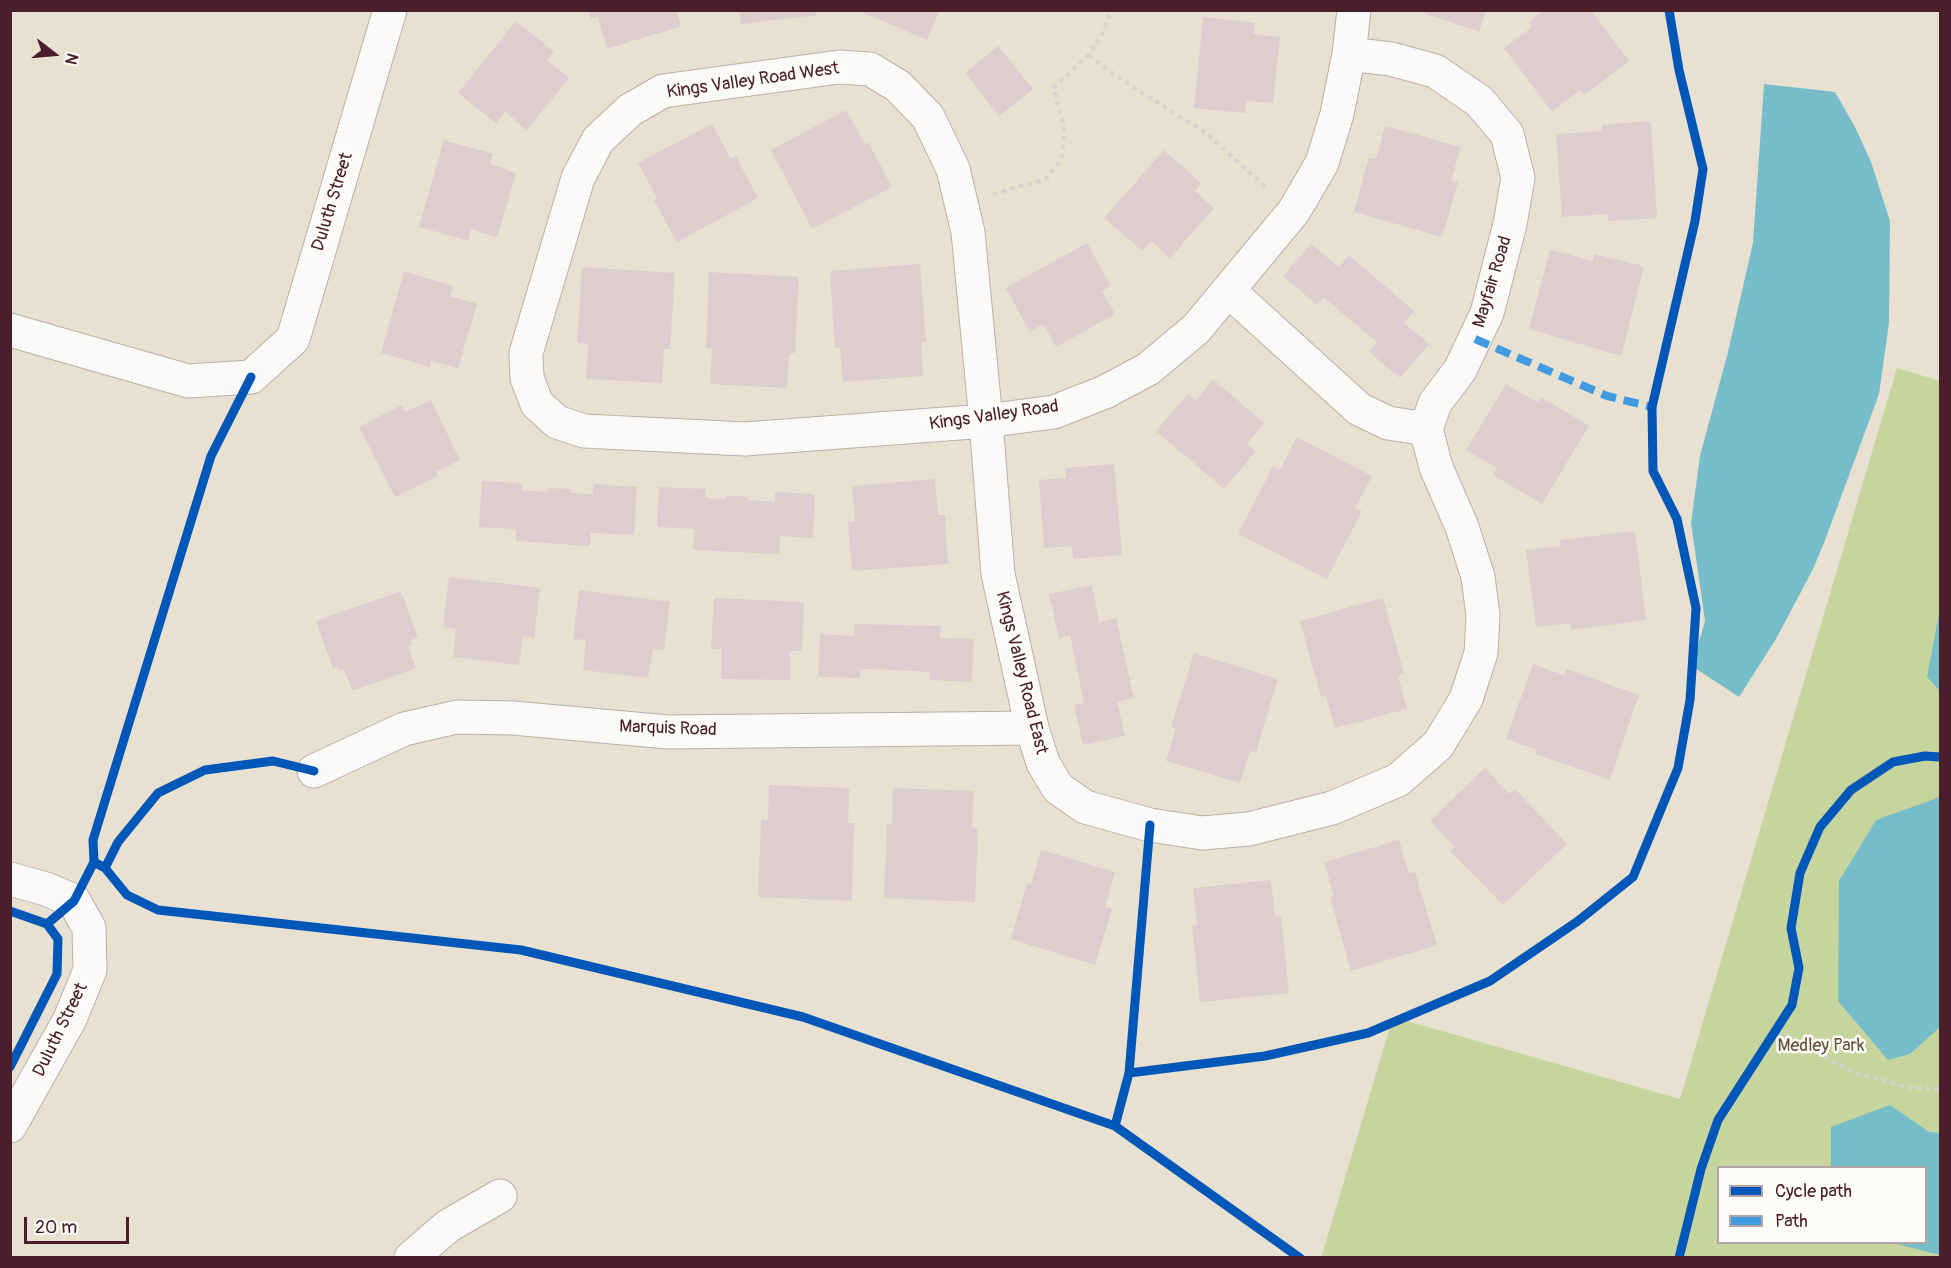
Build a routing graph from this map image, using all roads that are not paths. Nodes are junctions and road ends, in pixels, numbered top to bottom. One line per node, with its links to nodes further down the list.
1 (390, 10): 5 (street, Duluth Street)
2 (1354, 10): 3 (street, Kings Valley Road)
3 (1349, 54): 4 (street, Kings Valley Road); 7 (street, Mayfair Road)
4 (1229, 291): 6 (street, Kings Valley Road); 7 (street)
5 (10, 330)
6 (986, 421): 8 (street, Kings Valley Road); 8 (street, Kings Valley Road West); 9 (street, Kings Valley Road East)
7 (1426, 429): 9 (street, Kings Valley Road East)
8 (584, 431)
9 (1032, 728): 10 (street, Marquis Road)
10 (314, 771)
11 (10, 879): 12 (street, Duluth Street)
12 (10, 1126)
13 (500, 1196): 14 (street)
14 (411, 1257)

